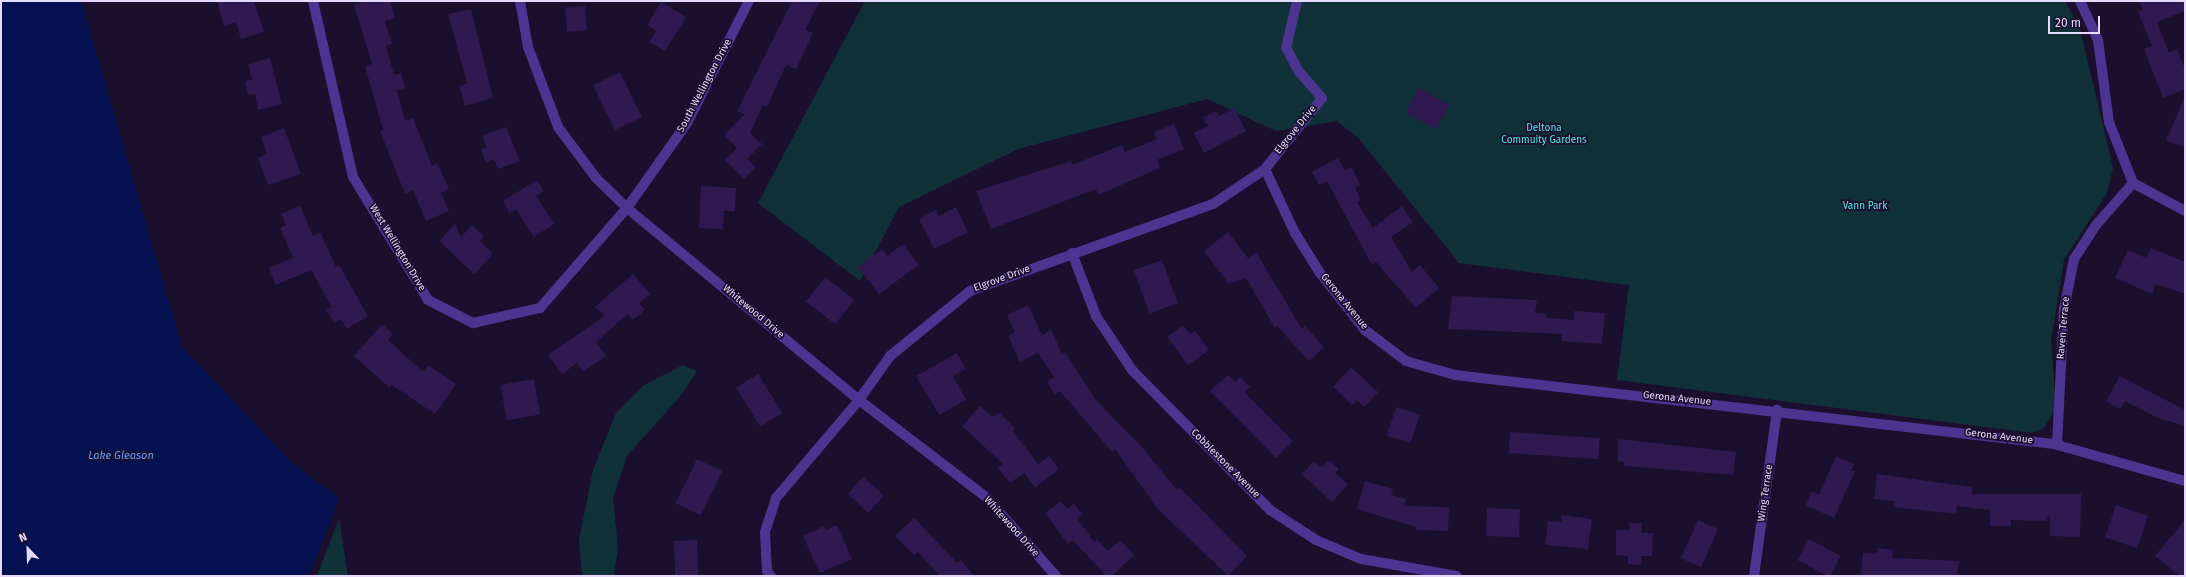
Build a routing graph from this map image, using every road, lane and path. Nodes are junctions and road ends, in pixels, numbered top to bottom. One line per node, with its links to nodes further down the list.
1 (312, 1): 8 (street, West Wellington Drive)
2 (520, 1): 8 (street, Whitewood Drive)
3 (750, 1): 8 (street, South Wellington Drive)
4 (1297, 1): 6 (street, Elgrove Drive)
5 (2080, 1): 7 (street)
6 (1265, 169): 10 (street, Elgrove Drive); 12 (street, Gerona Avenue)
7 (2133, 183): 9 (street); 13 (street, Raven Terrace)
8 (627, 208): 11 (street, Whitewood Drive)
9 (2185, 211)
10 (1072, 253): 11 (street, Elgrove Drive); 17 (street, Cobblestone Avenue)
11 (859, 400): 15 (street, Elgrove Drive); 16 (street, Whitewood Drive)
12 (1777, 410): 13 (street, Gerona Avenue); 18 (street, Wing Terrace)
13 (2057, 445): 14 (street, Gerona Avenue)
14 (2185, 481)
15 (771, 576)
16 (1056, 576)
17 (1457, 576)
18 (1754, 576)

